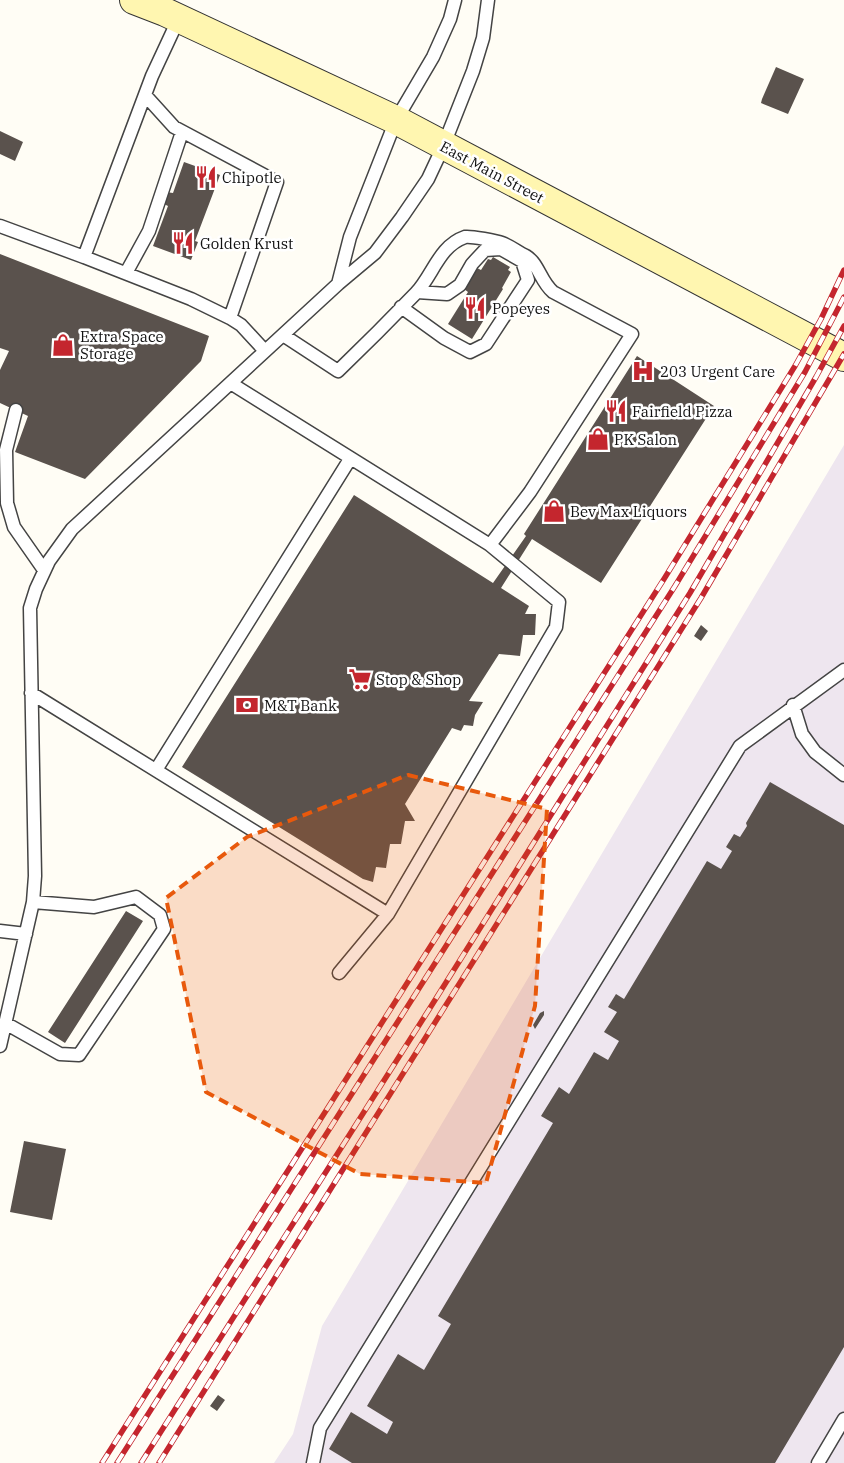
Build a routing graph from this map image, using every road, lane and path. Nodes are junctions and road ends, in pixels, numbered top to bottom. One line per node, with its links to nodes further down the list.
1 (134, 0): 4 (main road, East Main Street)
2 (455, 0): 6 (lane)
3 (488, 0): 8 (lane)
4 (178, 18): 5 (lane); 6 (main road, East Main Street)
5 (145, 95): 7 (lane); 10 (lane)
6 (396, 120): 8 (main road, East Main Street); 12 (lane)
7 (182, 132): 11 (lane); 15 (lane)
8 (444, 147): 12 (lane); 18 (main road, East Main Street)
9 (0, 226): 10 (lane)
10 (84, 257): 11 (lane)
11 (126, 273): 15 (lane)
12 (338, 284): 16 (lane)
13 (418, 292): 14 (lane); 14 (lane); 22 (lane)
14 (401, 307): 16 (lane)
15 (230, 318): 17 (lane)
16 (283, 335): 17 (lane)
17 (266, 351): 19 (lane)
18 (844, 357)
19 (232, 384): 21 (lane); 23 (lane)
20 (16, 410): 23 (lane)
21 (350, 459): 22 (lane); 27 (lane)
22 (490, 545): 30 (lane)
23 (44, 570): 25 (lane)
24 (844, 670): 26 (lane)
25 (31, 693): 27 (lane); 29 (lane)
26 (793, 705): 28 (lane); 37 (lane)
27 (156, 770): 30 (lane)
28 (844, 775)
29 (34, 902): 32 (lane); 34 (lane)
30 (388, 914): 33 (lane)
31 (0, 931): 32 (lane)
32 (26, 934): 34 (lane)
33 (339, 973)
34 (5, 1023): 35 (lane)
35 (0, 1046)
36 (844, 1419): 38 (lane)
37 (313, 1463)
38 (818, 1463)

